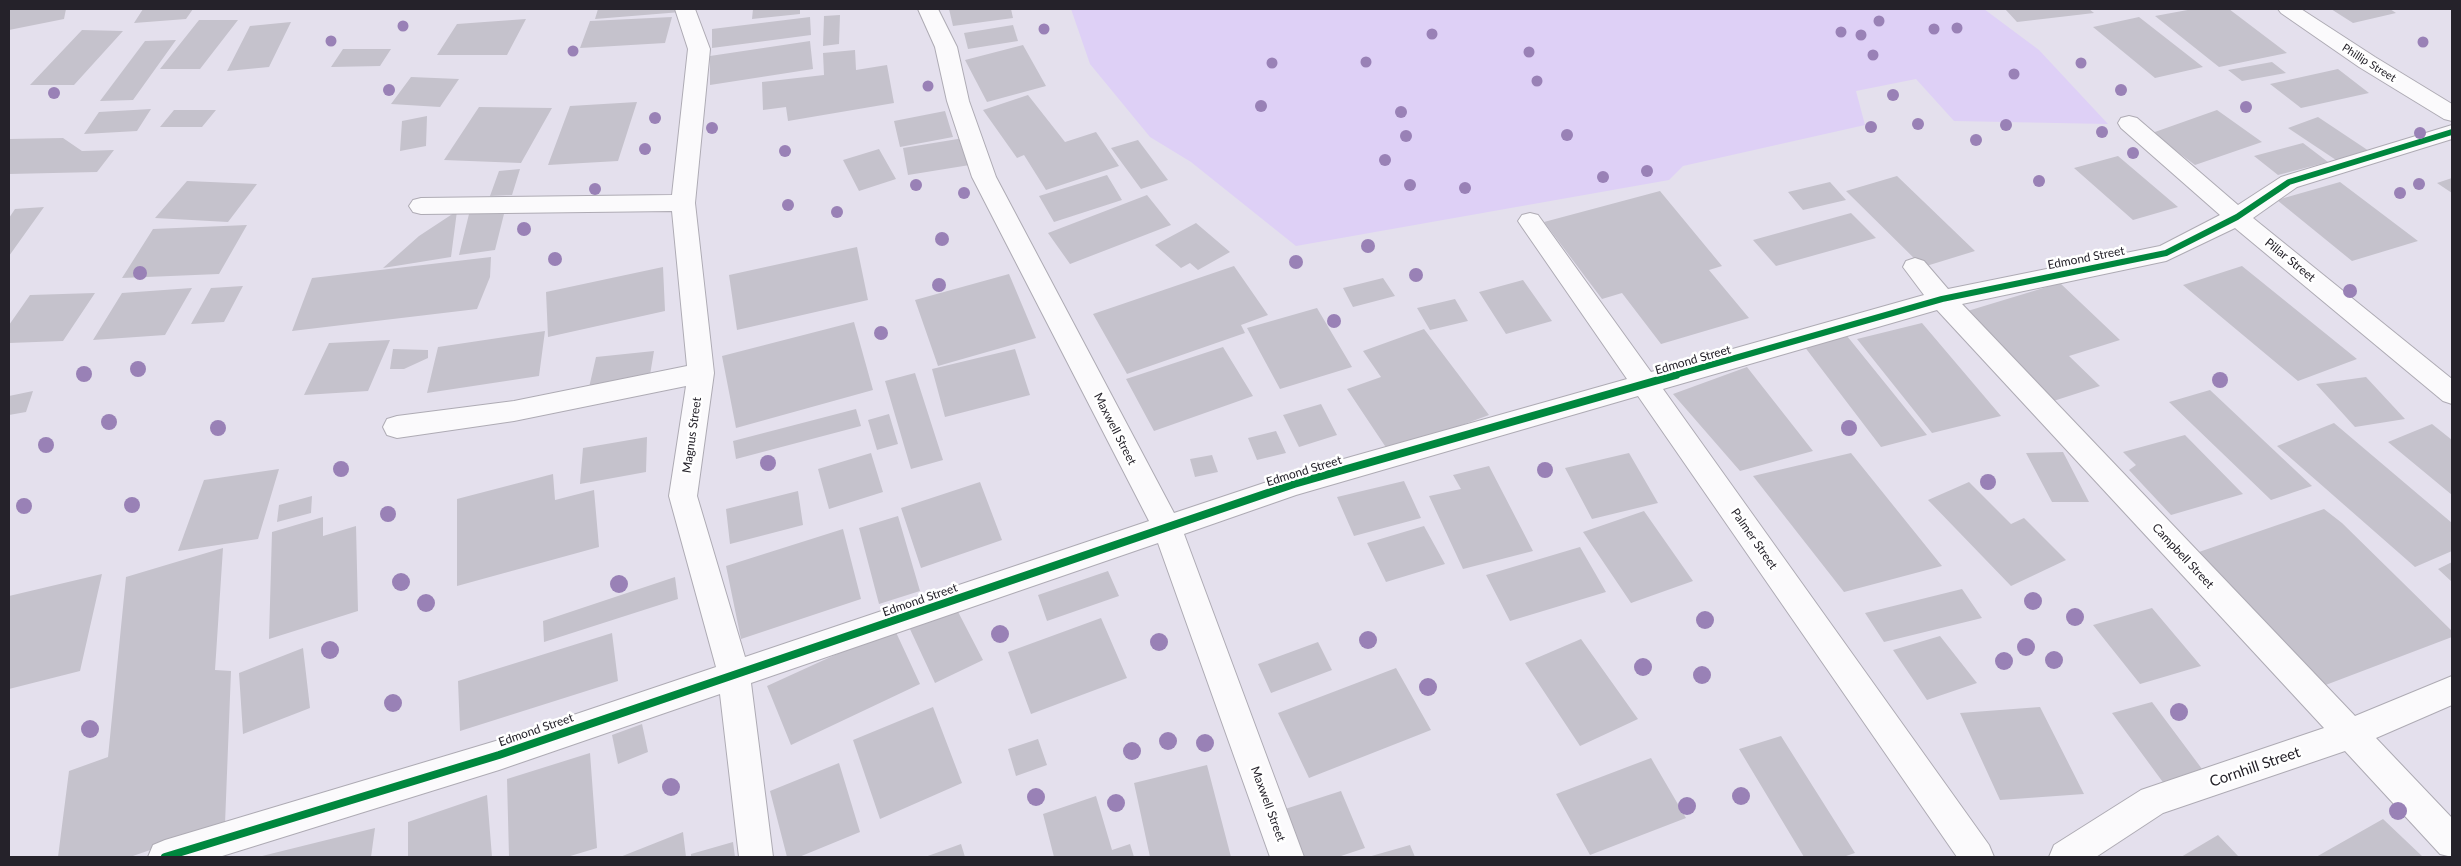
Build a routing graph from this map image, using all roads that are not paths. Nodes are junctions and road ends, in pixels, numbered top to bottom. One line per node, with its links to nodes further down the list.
1 (686, 9): 7 (street, Magnus Street)
2 (928, 9): 17 (street, Maxwell Street)
3 (2288, 9): 4 (street, Phillip Street)
4 (2452, 114)
5 (2130, 124): 9 (street, Pillar Street)
6 (2452, 132): 9 (street, Edmond Street)
7 (682, 203): 8 (street); 13 (street, Magnus Street)
8 (421, 206)
9 (2237, 217): 12 (street, Edmond Street); 15 (street, Pillar Street)
10 (1530, 221): 14 (street, Palmer Street)
11 (1916, 268): 12 (street, Campbell Street)
12 (1942, 299): 14 (street, Edmond Street); 20 (street, Campbell Street)
13 (701, 373): 16 (street); 18 (street, Magnus Street)
14 (1646, 385): 17 (street, Edmond Street); 25 (street, Palmer Street)
15 (2452, 394)
16 (397, 427)
17 (1167, 528): 18 (street, Edmond Street); 24 (street, Maxwell Street)
18 (734, 674): 22 (street, Edmond Street); 23 (street, Magnus Street)
19 (2452, 690): 20 (street, Cornhill Street)
20 (2350, 734): 21 (street, Campbell Street); 26 (street, Cornhill Street)
21 (2452, 842)
22 (165, 857)
23 (756, 857)
24 (1288, 857)
25 (1977, 857)
26 (2066, 857)

